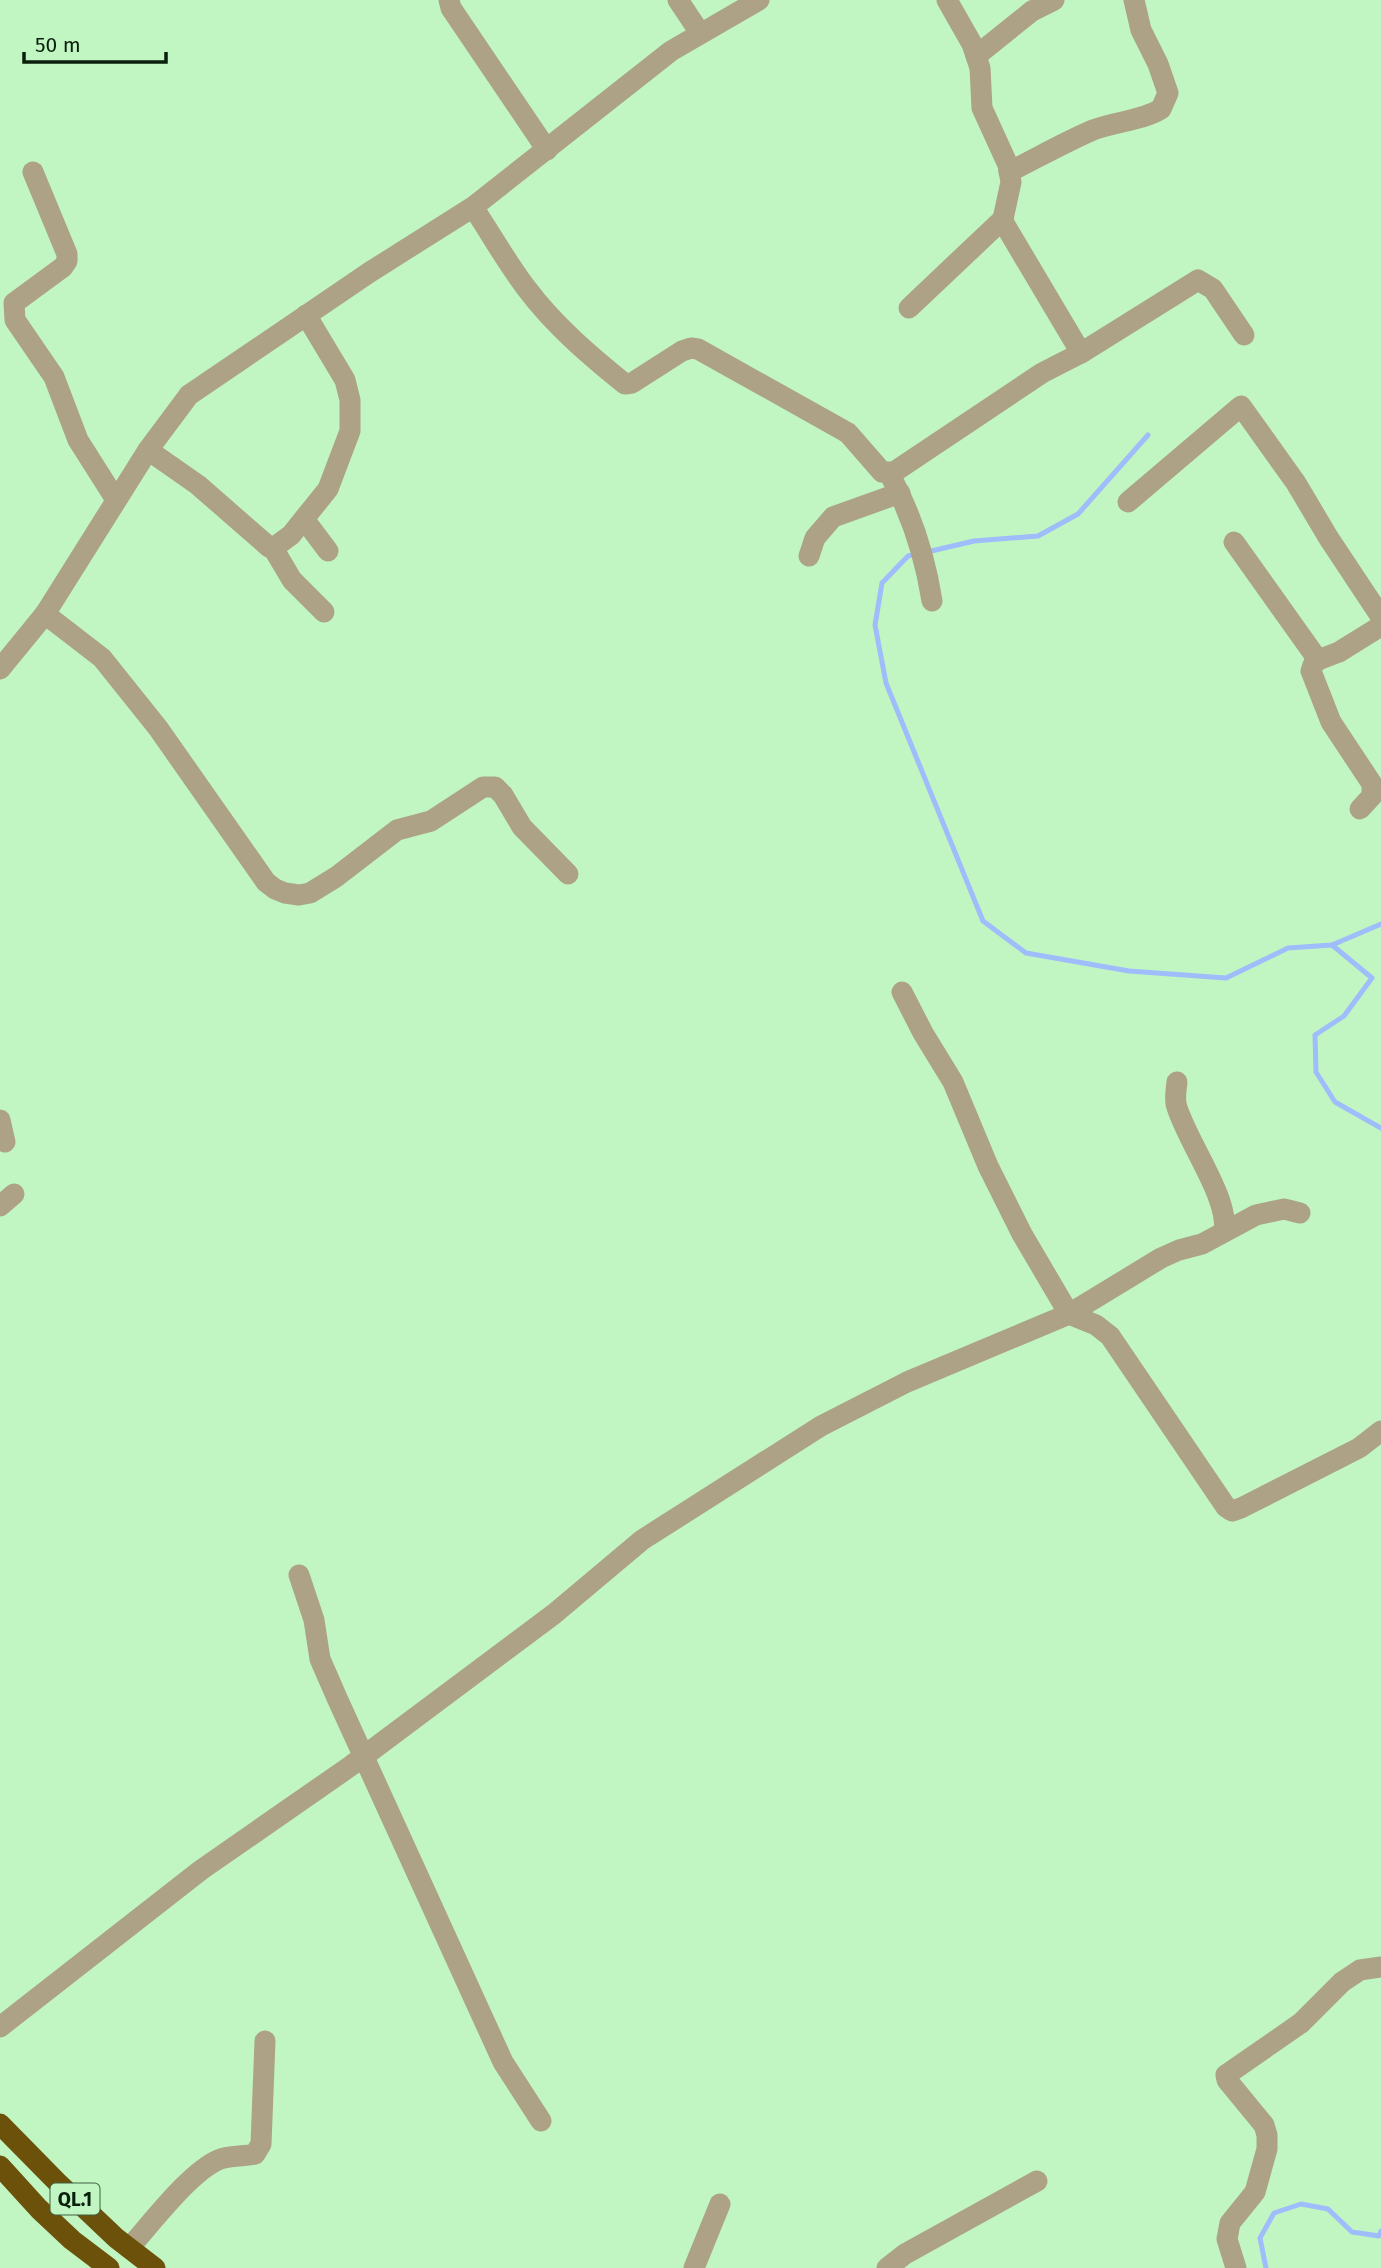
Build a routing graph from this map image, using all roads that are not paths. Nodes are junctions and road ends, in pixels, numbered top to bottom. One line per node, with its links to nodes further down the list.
1 (449, 0): 9 (street)
2 (678, 0): 7 (street)
3 (759, 0): 7 (street)
4 (947, 0): 8 (street)
5 (1054, 0): 8 (street)
6 (1134, 0): 11 (street)
7 (700, 33): 9 (street)
8 (976, 56): 11 (street)
9 (547, 150): 12 (street)
10 (33, 172): 21 (street)
11 (1009, 172): 13 (street)
12 (473, 207): 15 (street); 19 (street)
13 (1003, 219): 14 (street); 17 (street)
14 (909, 308)
15 (306, 316): 18 (street); 23 (street)
16 (1244, 335): 17 (street)
17 (1081, 353): 19 (street)
18 (148, 450): 21 (street); 25 (street)
19 (889, 473): 20 (street)
20 (900, 493): 27 (street); 28 (street)
21 (116, 500): 30 (street)
22 (1128, 502): 31 (street)
23 (304, 519): 25 (street); 26 (street)
24 (1234, 542): 33 (street)
25 (273, 548): 29 (street)
26 (328, 551)
27 (809, 556)
28 (932, 601)
29 (324, 612)
30 (45, 614): 34 (street); 36 (street)
31 (1381, 617)
32 (1381, 626): 33 (street)
33 (1318, 660): 35 (street)
34 (0, 669)
35 (1360, 808)
36 (568, 873)
37 (902, 992): 43 (street)
38 (1177, 1082): 42 (street)
39 (0, 1120): 40 (street)
40 (5, 1142)
41 (1300, 1213): 42 (street)
42 (1224, 1232): 43 (street)
43 (1069, 1314): 44 (street); 46 (street)
44 (1381, 1432)
45 (299, 1575): 46 (street)
46 (363, 1757): 48 (street); 50 (street)
47 (1381, 1966): 60 (street)
48 (0, 2027)
49 (265, 2041): 55 (street)
50 (541, 2121)
51 (0, 2124): 55 (highway, QL.1)
52 (0, 2166): 56 (highway, QL.1)
53 (1037, 2180): 59 (street)
54 (720, 2204): 58 (street)
55 (129, 2248): 57 (highway, QL.1)
56 (109, 2268)
57 (155, 2268)
58 (694, 2268)
59 (887, 2268)
60 (1236, 2268)

